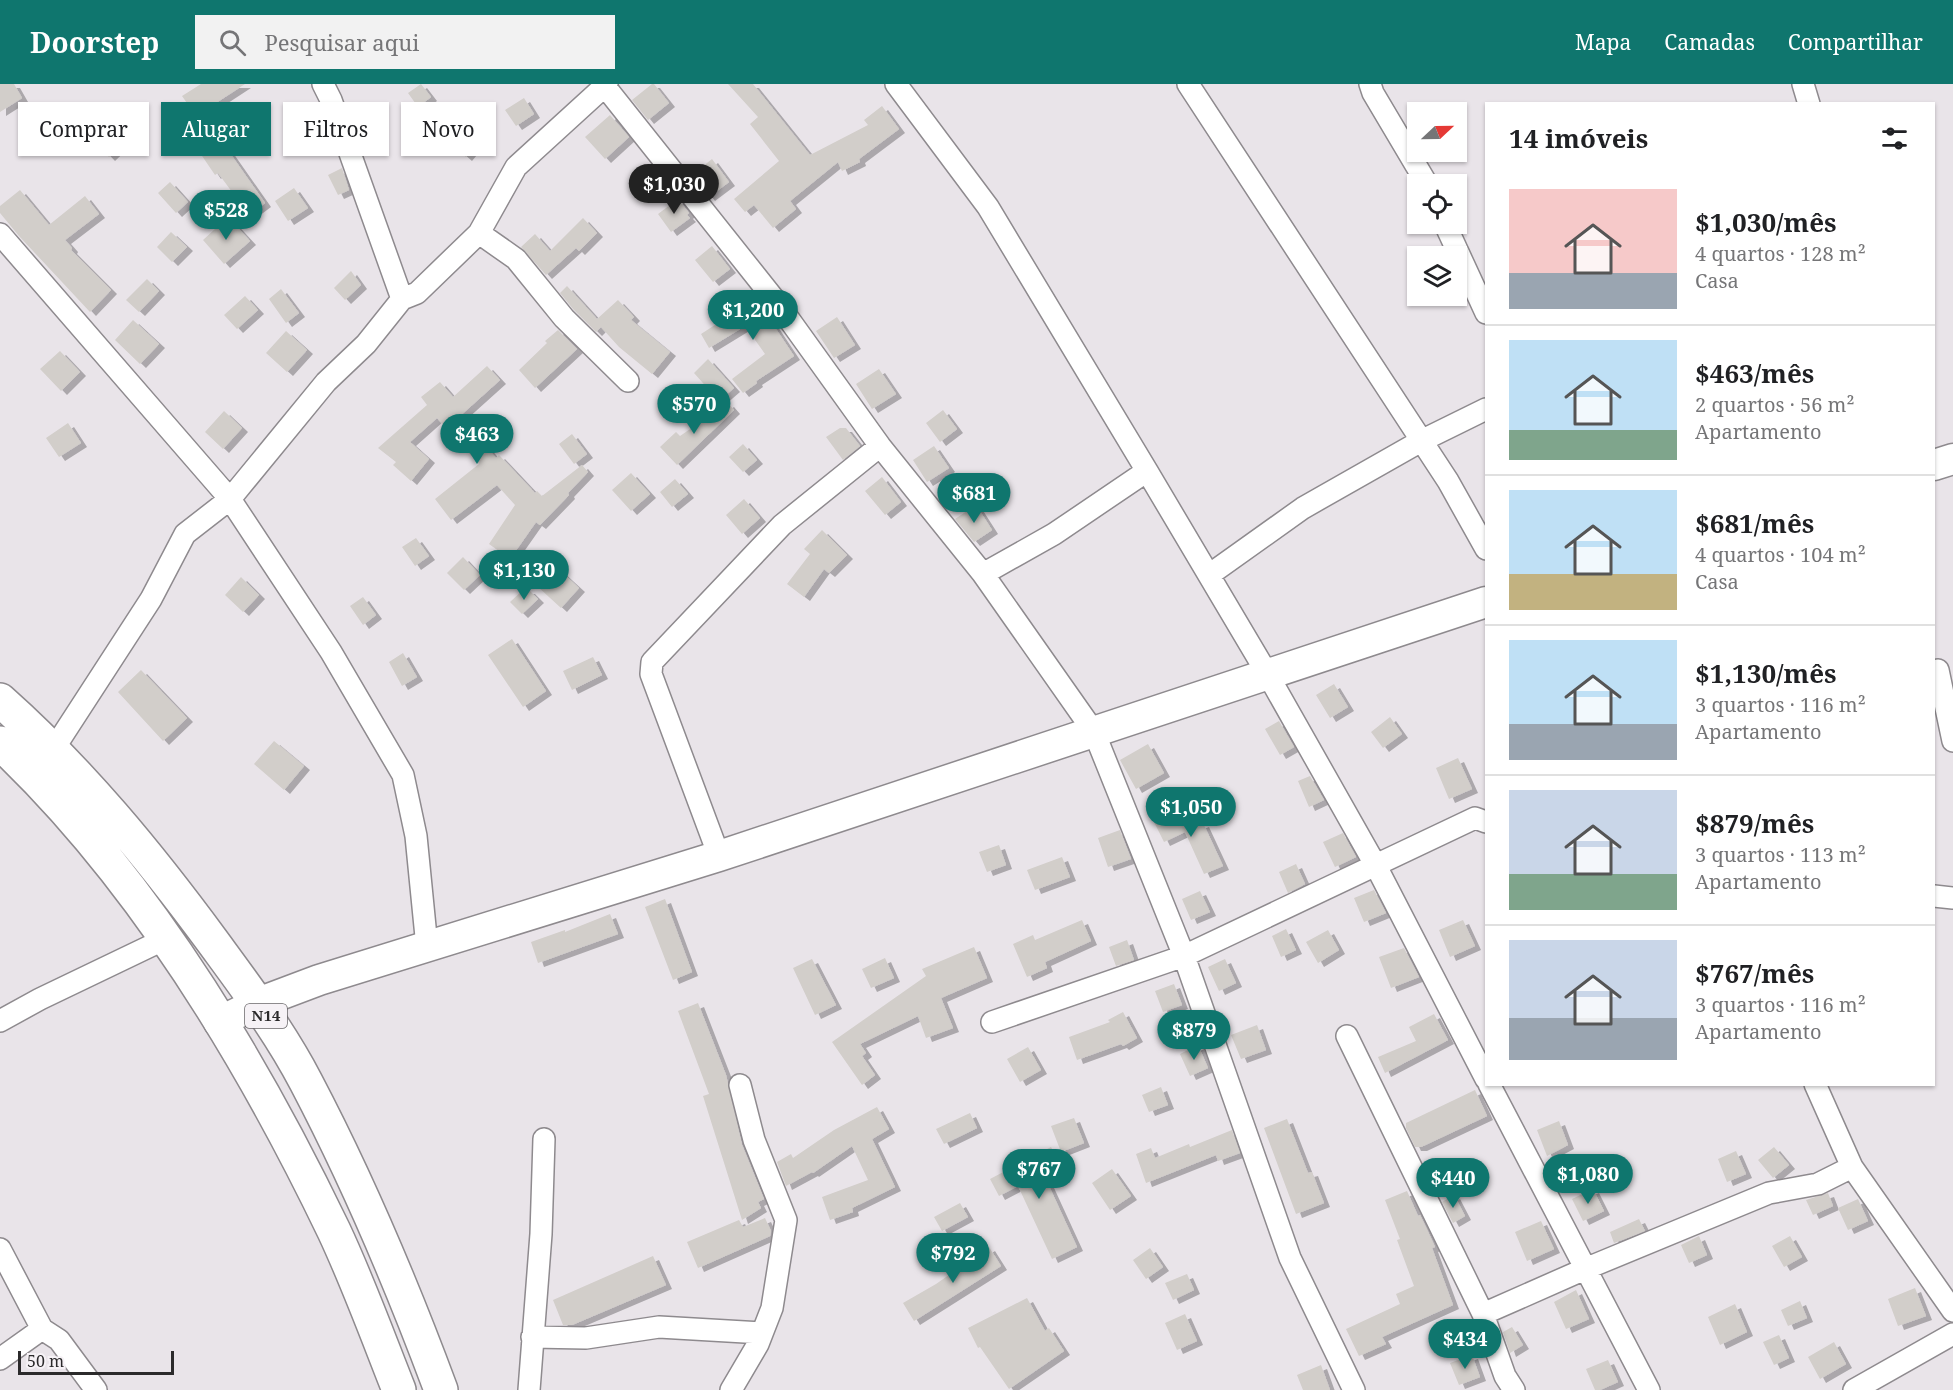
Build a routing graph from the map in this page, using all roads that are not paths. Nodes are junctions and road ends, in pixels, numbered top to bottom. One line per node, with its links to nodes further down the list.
1 (323, 84): 12 (street)
2 (896, 84): 20 (street)
3 (1188, 84): 16 (street)
4 (1370, 84): 8 (street)
5 (1803, 84): 7 (street)
6 (605, 85): 9 (street); 17 (street)
7 (1808, 102)
8 (1421, 174)
9 (478, 233): 12 (street); 14 (street)
10 (0, 234): 21 (street)
11 (1450, 234): 13 (street)
12 (402, 299): 21 (street)
13 (1485, 311)
14 (628, 381)
15 (1485, 409): 16 (street)
16 (1421, 441): 22 (street); 24 (street)
17 (880, 446): 23 (street); 34 (street)
18 (1953, 459): 19 (street)
19 (1935, 465)
20 (1147, 471): 23 (street); 24 (street)
21 (231, 499): 32 (street); 39 (street)
22 (1485, 547)
23 (983, 574): 29 (street)
24 (1209, 575): 27 (street)
25 (1485, 603): 27 (street)
26 (1941, 671): 30 (street)
27 (1268, 675): 29 (street); 35 (street)
28 (0, 700): 32 (main road, N14)
29 (1094, 732): 34 (street); 40 (street)
30 (1953, 741)
31 (0, 743): 38 (main road, N14)
32 (53, 750): 41 (main road, N14)
33 (1485, 822): 35 (street)
34 (719, 856): 39 (street)
35 (1376, 866): 40 (street); 46 (street)
36 (1935, 896): 37 (street)
37 (1953, 898)
38 (165, 939): 42 (street); 43 (main road, N14)
39 (427, 947): 41 (street)
40 (1184, 956): 44 (street); 66 (street)
41 (258, 1003): 43 (street); 63 (main road, N14)
42 (0, 1022)
43 (219, 1022): 62 (main road, N14)
44 (992, 1022)
45 (1347, 1036): 55 (street)
46 (1485, 1077)
47 (740, 1085): 57 (street)
48 (1490, 1086): 53 (street)
49 (1816, 1086): 51 (street)
50 (544, 1139): 59 (street)
51 (1852, 1167): 53 (street); 54 (street)
52 (0, 1249): 56 (street)
53 (1585, 1269): 55 (street); 68 (street)
54 (1953, 1311)
55 (1482, 1314): 67 (street)
56 (42, 1329): 60 (street); 61 (street)
57 (762, 1333): 59 (street); 65 (street)
58 (1953, 1334): 69 (street)
59 (532, 1336): 64 (street)
60 (0, 1359)
61 (96, 1390)
62 (399, 1390)
63 (441, 1390)
64 (529, 1390)
65 (731, 1390)
66 (1354, 1390)
67 (1514, 1390)
68 (1649, 1390)
69 (1854, 1390)

